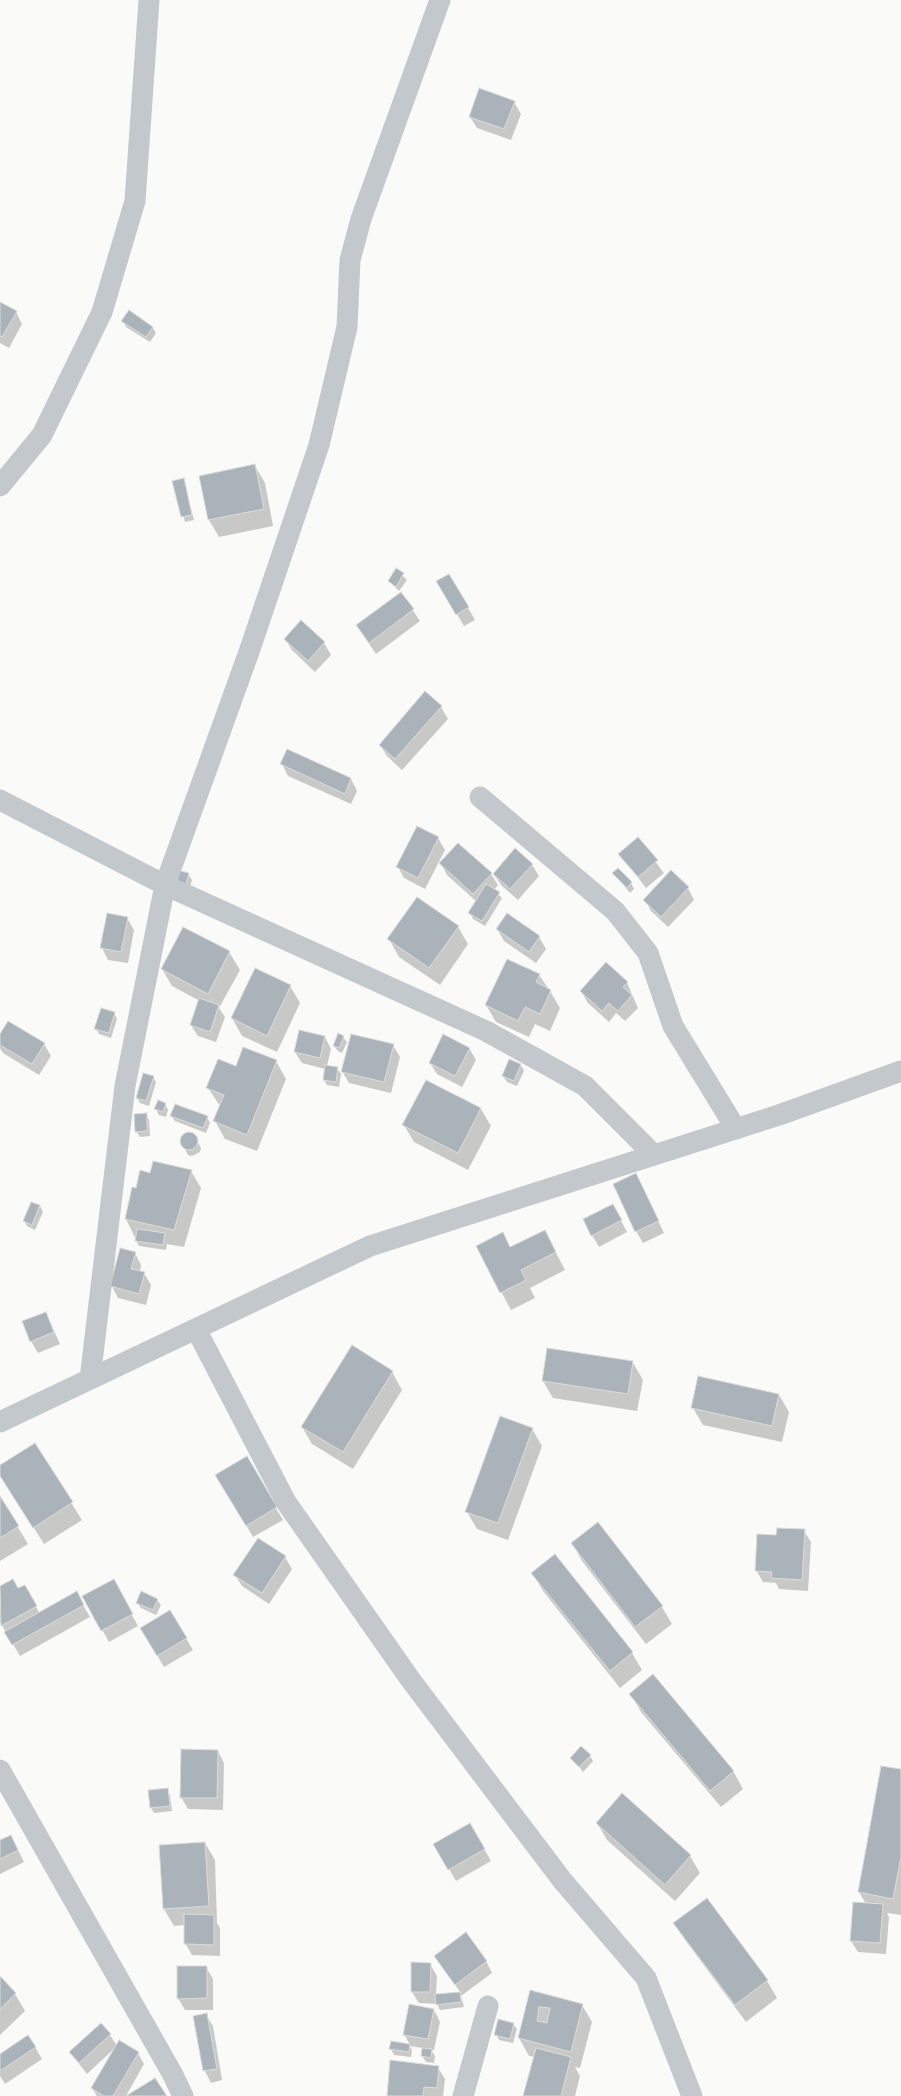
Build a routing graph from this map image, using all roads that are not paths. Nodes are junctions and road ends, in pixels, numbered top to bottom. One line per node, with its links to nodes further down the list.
1 (149, 0): 3 (street)
2 (440, 0): 6 (street)
3 (0, 486)
4 (480, 797): 8 (street)
5 (0, 800): 6 (street)
6 (165, 885): 9 (street); 11 (street)
7 (901, 1071): 8 (street)
8 (736, 1129): 9 (street)
9 (654, 1155): 10 (street)
10 (196, 1329): 11 (street); 17 (street)
11 (90, 1380): 12 (street)
12 (0, 1422)
13 (0, 1770): 15 (street)
14 (488, 2006): 16 (street)
15 (183, 2096)
16 (463, 2096)
17 (692, 2096)

